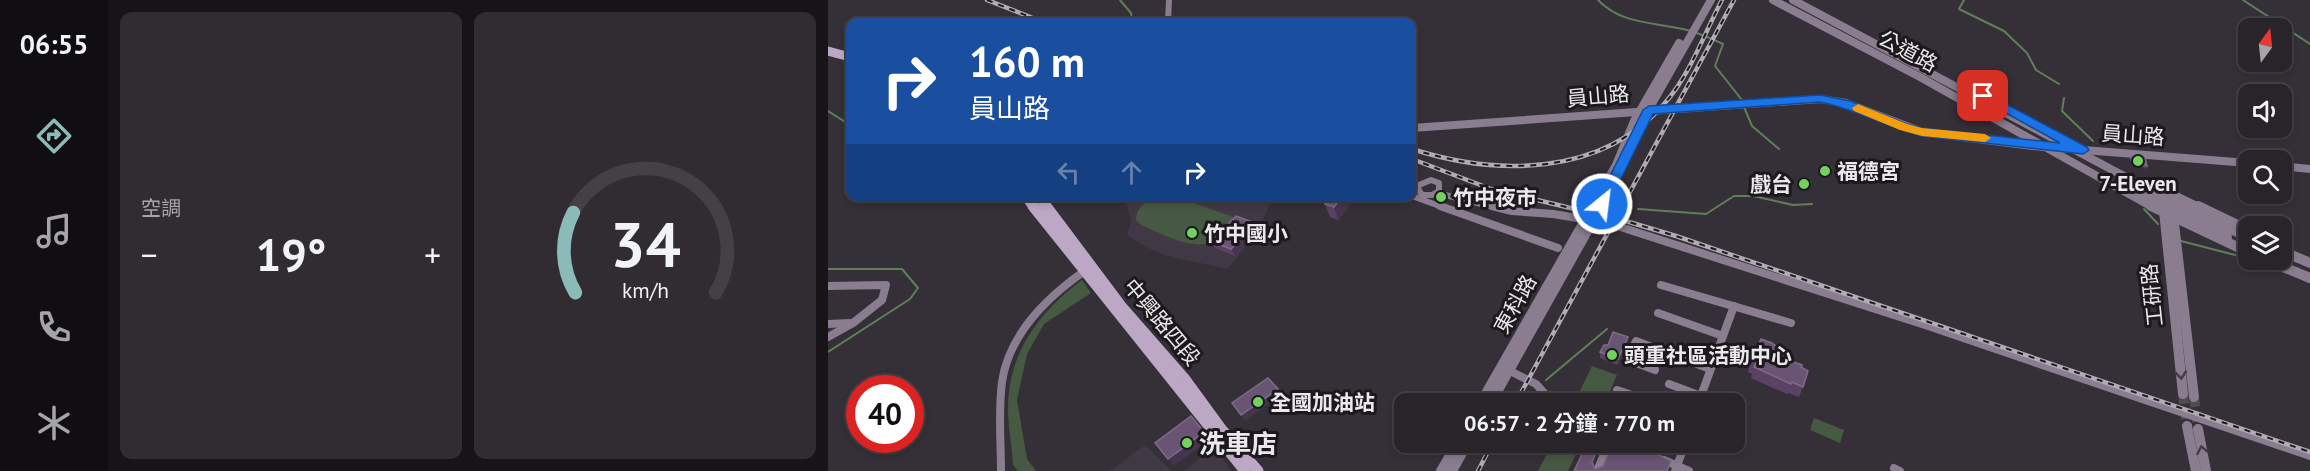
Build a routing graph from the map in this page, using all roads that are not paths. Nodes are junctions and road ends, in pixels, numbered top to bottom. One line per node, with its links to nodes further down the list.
1 (1169, 0): 8 (street)
2 (1705, 0): 9 (street)
3 (1711, 0): 9 (street)
4 (1773, 0): 12 (street, 公道路)
5 (1781, 0): 12 (street, 公道路)
6 (1793, 0): 18 (street, 公道路)
7 (1801, 0): 19 (street, 公道路)
8 (1168, 18)
9 (1697, 18): 13 (street)
10 (828, 51): 11 (main road)
11 (846, 56)
12 (1921, 76): 14 (street, 公道路); 17 (street, 公道路)
13 (1645, 111): 15 (street, 員山路); 16 (street, 員山路); 29 (street)
14 (1995, 120): 16 (street); 17 (street, 公道路)
15 (1416, 128)
16 (1992, 139): 17 (street, 員山路)
17 (2050, 147): 18 (street, 員山路); 30 (street, 公道路)
18 (2072, 149): 19 (street, 員山路); 30 (street, 公道路)
19 (2083, 150): 20 (street, 員山路); 30 (street, 公道路)
20 (2238, 162)
21 (2292, 167): 22 (street)
22 (2310, 169)
23 (1416, 190): 25 (street)
24 (1416, 193): 25 (street)
25 (1437, 193): 72 (street)
26 (1416, 194): 36 (street)
27 (1029, 201): 42 (main road, 中興路四段)
28 (1041, 201): 42 (main road, 中興路四段)
29 (1599, 202)
30 (2168, 204): 32 (street, 公道路); 33 (street, 公道路); 34 (street, 公道路); 35 (street, 公道路); 66 (street, 工研路, one-way to 66); 67 (street, 工研路)
31 (1586, 225): 55 (street, 東科路)
32 (2238, 227)
33 (2238, 233)
34 (2238, 241)
35 (2238, 246)
36 (1558, 248)
37 (2292, 250): 39 (street)
38 (2292, 253): 40 (street)
39 (2310, 256)
40 (2310, 263)
41 (2292, 264): 44 (street)
42 (1088, 269): 75 (street); 76 (main road, 中興路四段); 77 (main road, 中興路四段)
43 (2290, 270): 45 (street)
44 (2310, 271)
45 (2310, 278)
46 (1660, 285): 48 (street)
47 (828, 286): 50 (street)
48 (1734, 306): 51 (street); 53 (street)
49 (1658, 313): 53 (street)
50 (853, 323): 52 (street); 54 (street)
51 (1791, 323)
52 (828, 324)
53 (1723, 336): 56 (street)
54 (828, 337)
55 (1505, 369): 60 (street, 東科路); 61 (street, 東科路); 62 (street)
56 (1710, 369): 57 (street); 65 (street)
57 (1655, 370)
58 (1670, 384): 64 (street)
59 (1617, 390): 63 (street)
60 (1488, 393)
61 (1495, 393)
62 (1544, 393)
63 (1626, 393)
64 (1687, 393)
65 (1702, 393)
66 (2183, 394)
67 (2194, 398)
68 (1452, 453): 78 (street)
69 (1462, 453): 79 (street)
70 (1604, 453): 80 (street)
71 (1682, 453): 74 (street)
72 (2310, 456)
73 (1659, 458): 74 (street)
74 (1677, 469): 81 (street)
75 (1001, 471)
76 (1245, 471)
77 (1258, 471)
78 (1441, 471)
79 (1452, 471)
80 (1597, 471)
81 (1689, 471)
82 (2196, 471): 83 (street, one-way to 82)
83 (2206, 471)

